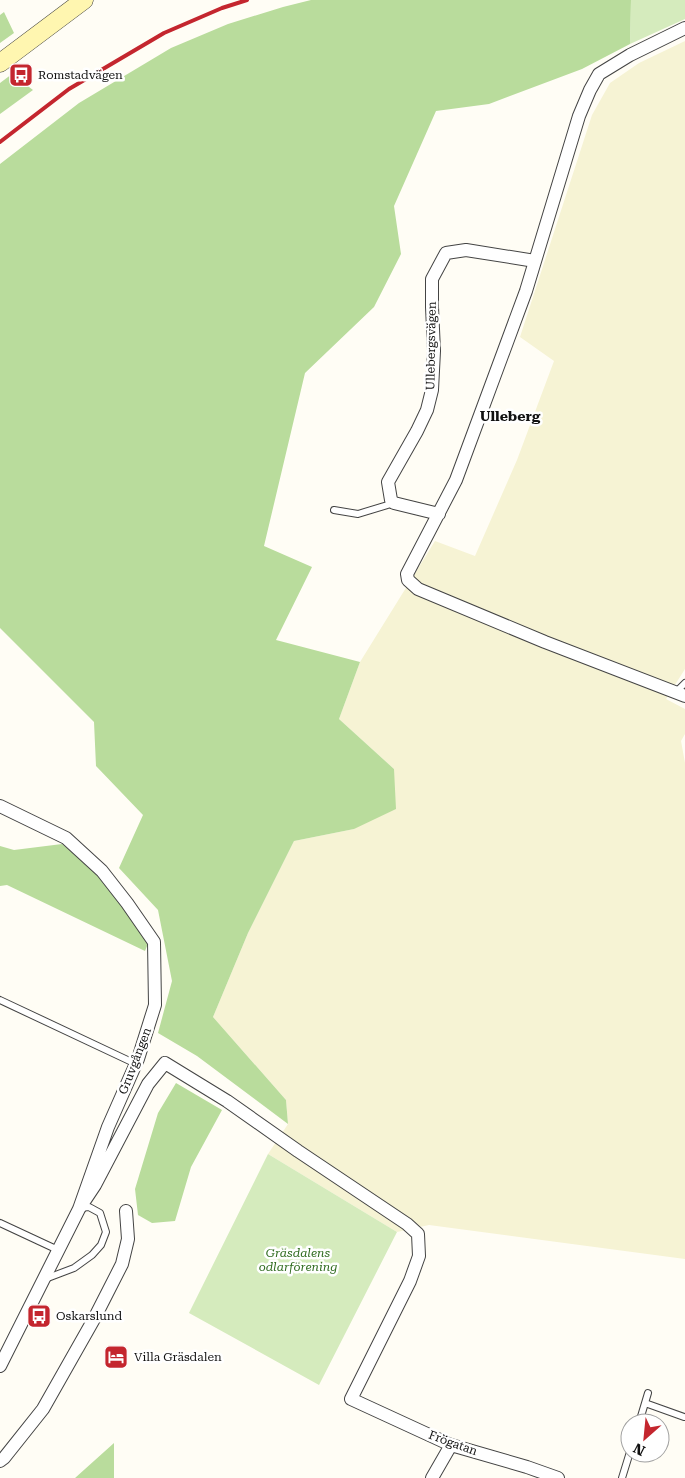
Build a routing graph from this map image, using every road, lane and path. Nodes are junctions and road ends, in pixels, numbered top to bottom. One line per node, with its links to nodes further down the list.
1 (74, 3): 3 (main road)
2 (685, 28): 4 (street)
3 (0, 63)
4 (535, 261): 5 (street, Ullebergsvägen); 7 (street)
5 (394, 503): 6 (lane); 7 (street)
6 (334, 510)
7 (439, 514): 9 (street)
8 (685, 683): 9 (lane)
9 (680, 695)
10 (0, 806): 12 (street, Gruvgången)
11 (0, 1000): 12 (lane)
12 (136, 1064): 13 (street, Gruvgången)
13 (79, 1208): 16 (street, Gruvgången); 17 (lane); 23 (street, Frögatan)
14 (126, 1211): 24 (street)
15 (0, 1223): 16 (lane)
16 (58, 1250): 17 (street, Gruvgången)
17 (44, 1279): 18 (street, Gruvgången)
18 (0, 1366)
19 (648, 1393): 20 (lane)
20 (645, 1403): 21 (lane); 22 (lane)
21 (642, 1413)
22 (684, 1417)
23 (451, 1444): 26 (street); 27 (street, Frögatan)
24 (0, 1461)
25 (627, 1463): 28 (lane)
26 (432, 1478)
27 (558, 1478)
28 (622, 1478)

